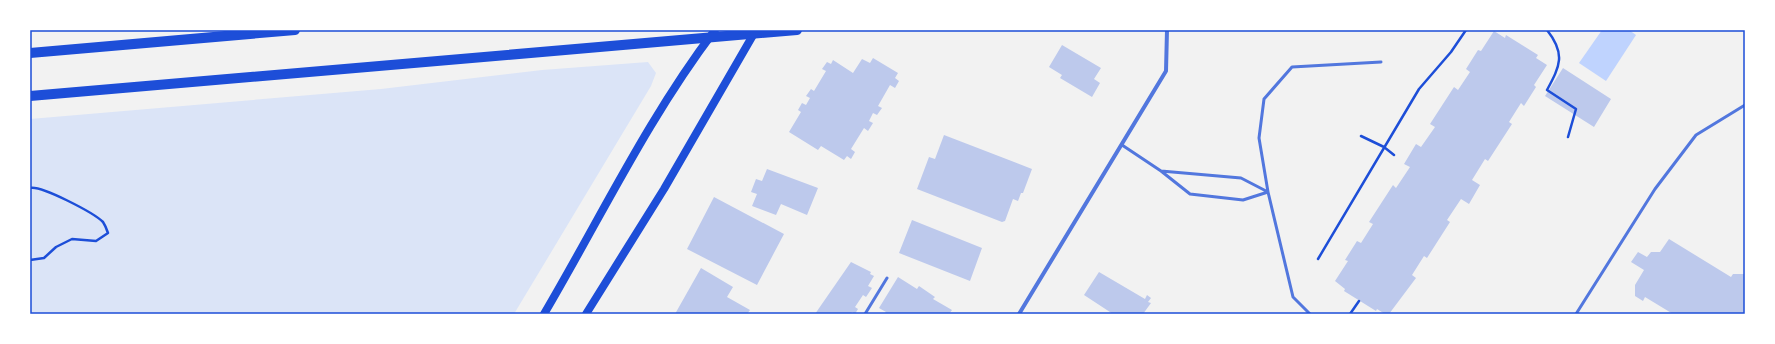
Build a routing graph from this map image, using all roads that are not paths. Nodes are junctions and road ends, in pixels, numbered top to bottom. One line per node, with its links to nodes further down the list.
1 (295, 30): 5 (main road)
2 (715, 30): 7 (main road)
3 (797, 30): 6 (main road)
4 (1167, 30): 12 (street)
5 (269, 31): 8 (main road)
6 (754, 32): 7 (main road); 17 (main road)
7 (708, 39): 10 (main road); 16 (main road)
8 (30, 53)
9 (1381, 62): 14 (lane)
10 (30, 96)
11 (1745, 105): 21 (lane)
12 (1122, 145): 13 (lane); 19 (street)
13 (1161, 171): 14 (lane); 14 (lane)
14 (1268, 192): 20 (lane)
15 (887, 278): 18 (lane)
16 (544, 314)
17 (586, 314)
18 (866, 314)
19 (1019, 314)
20 (1310, 314)
21 (1576, 314)

